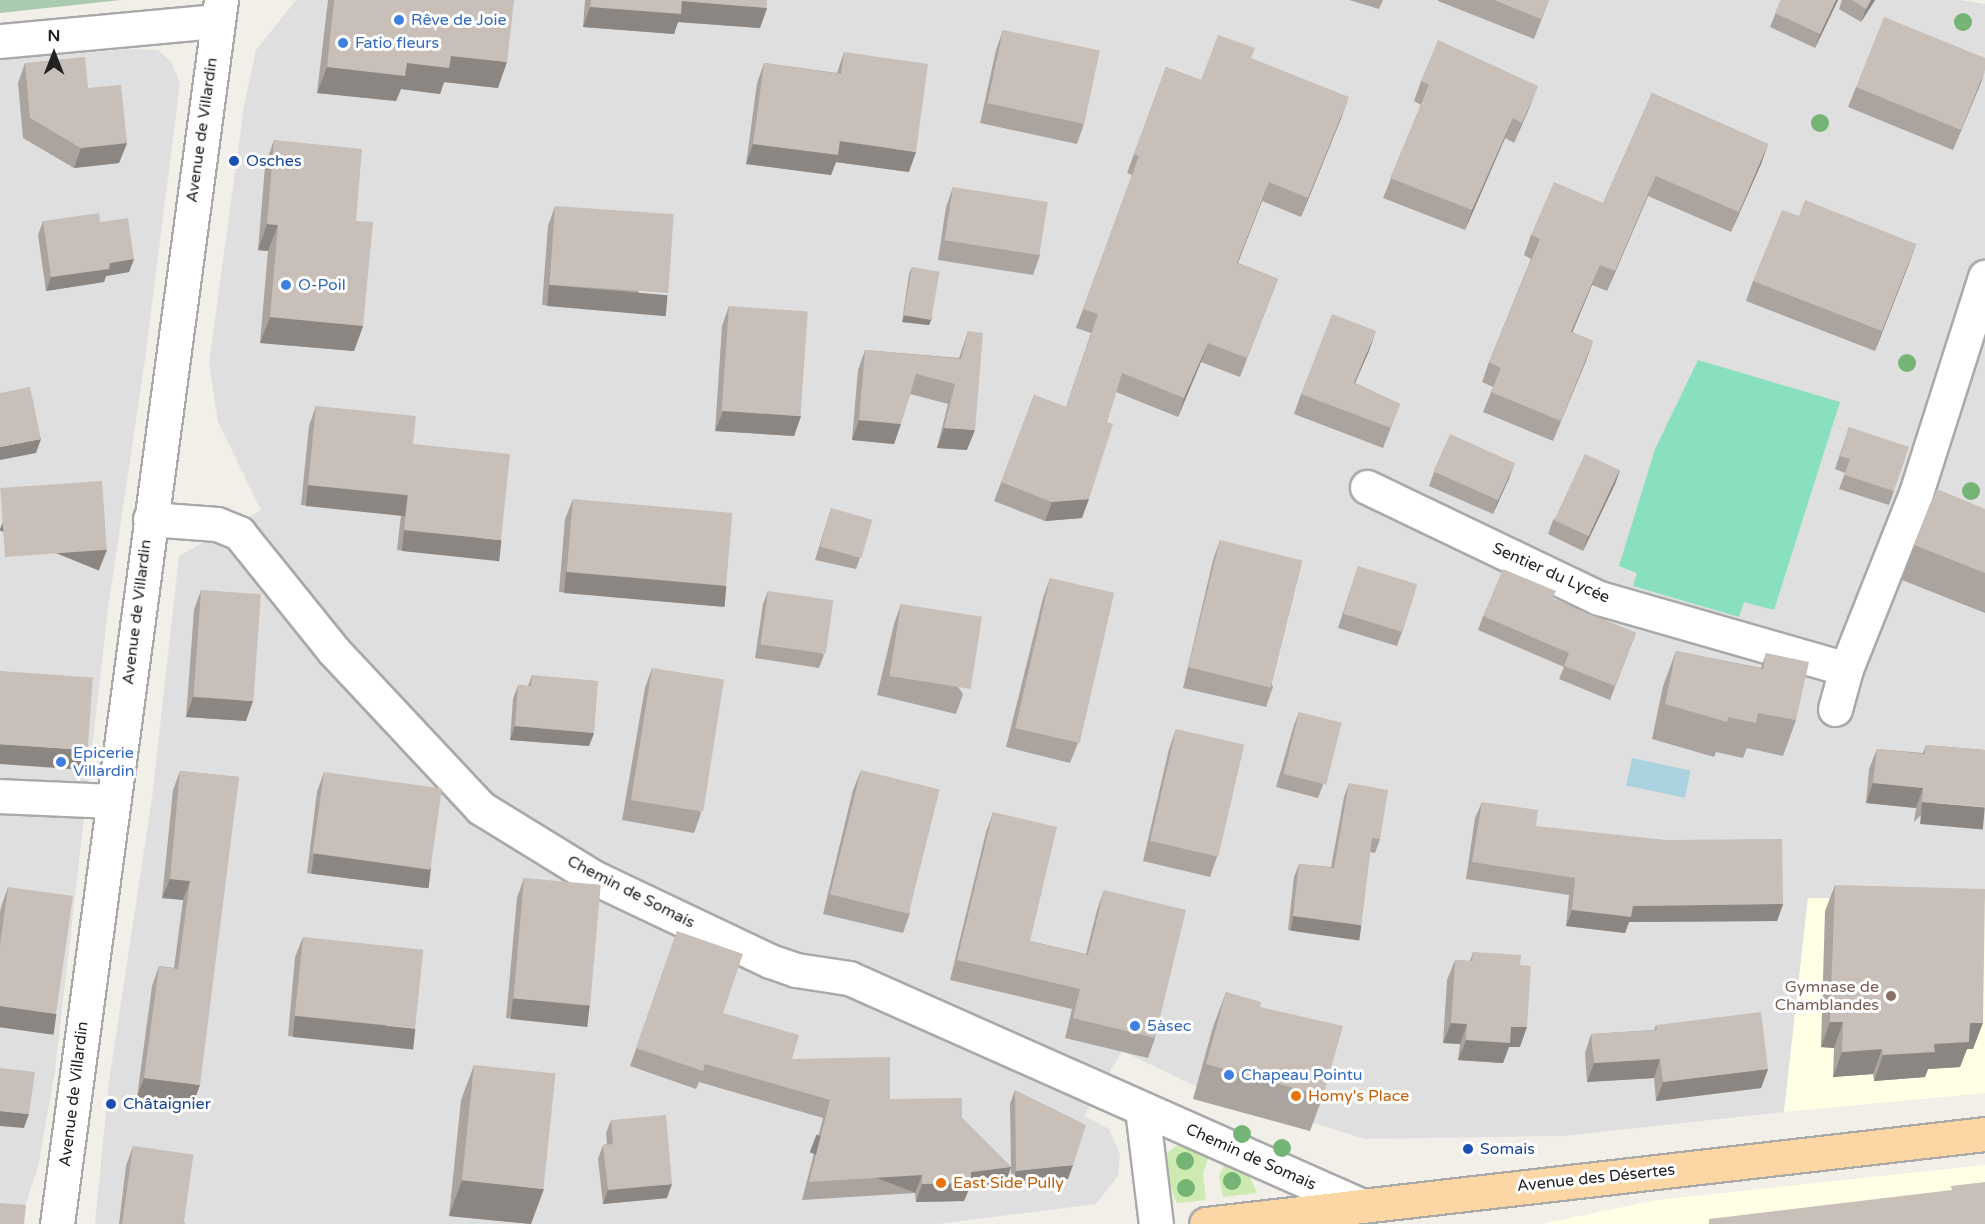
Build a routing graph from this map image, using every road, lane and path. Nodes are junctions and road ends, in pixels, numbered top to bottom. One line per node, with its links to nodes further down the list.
1 (219, 10): 2 (street); 5 (street, Avenue de Villardin)
2 (0, 41)
3 (1985, 277): 6 (street)
4 (1367, 487): 6 (street, Sentier du Lycée)
5 (150, 519): 9 (street, Avenue de Villardin); 10 (street, Chemin de Somais)
6 (1846, 669): 7 (street)
7 (1835, 710)
8 (0, 796): 9 (street)
9 (112, 801): 13 (street, Avenue de Villardin)
10 (1142, 1109): 12 (street, Chemin de Somais); 14 (street)
11 (1985, 1134): 12 (main road, Avenue des Désertes)
12 (1360, 1205): 15 (main road, Avenue des Désertes)
13 (57, 1224)
14 (1156, 1224)
15 (1206, 1224)

